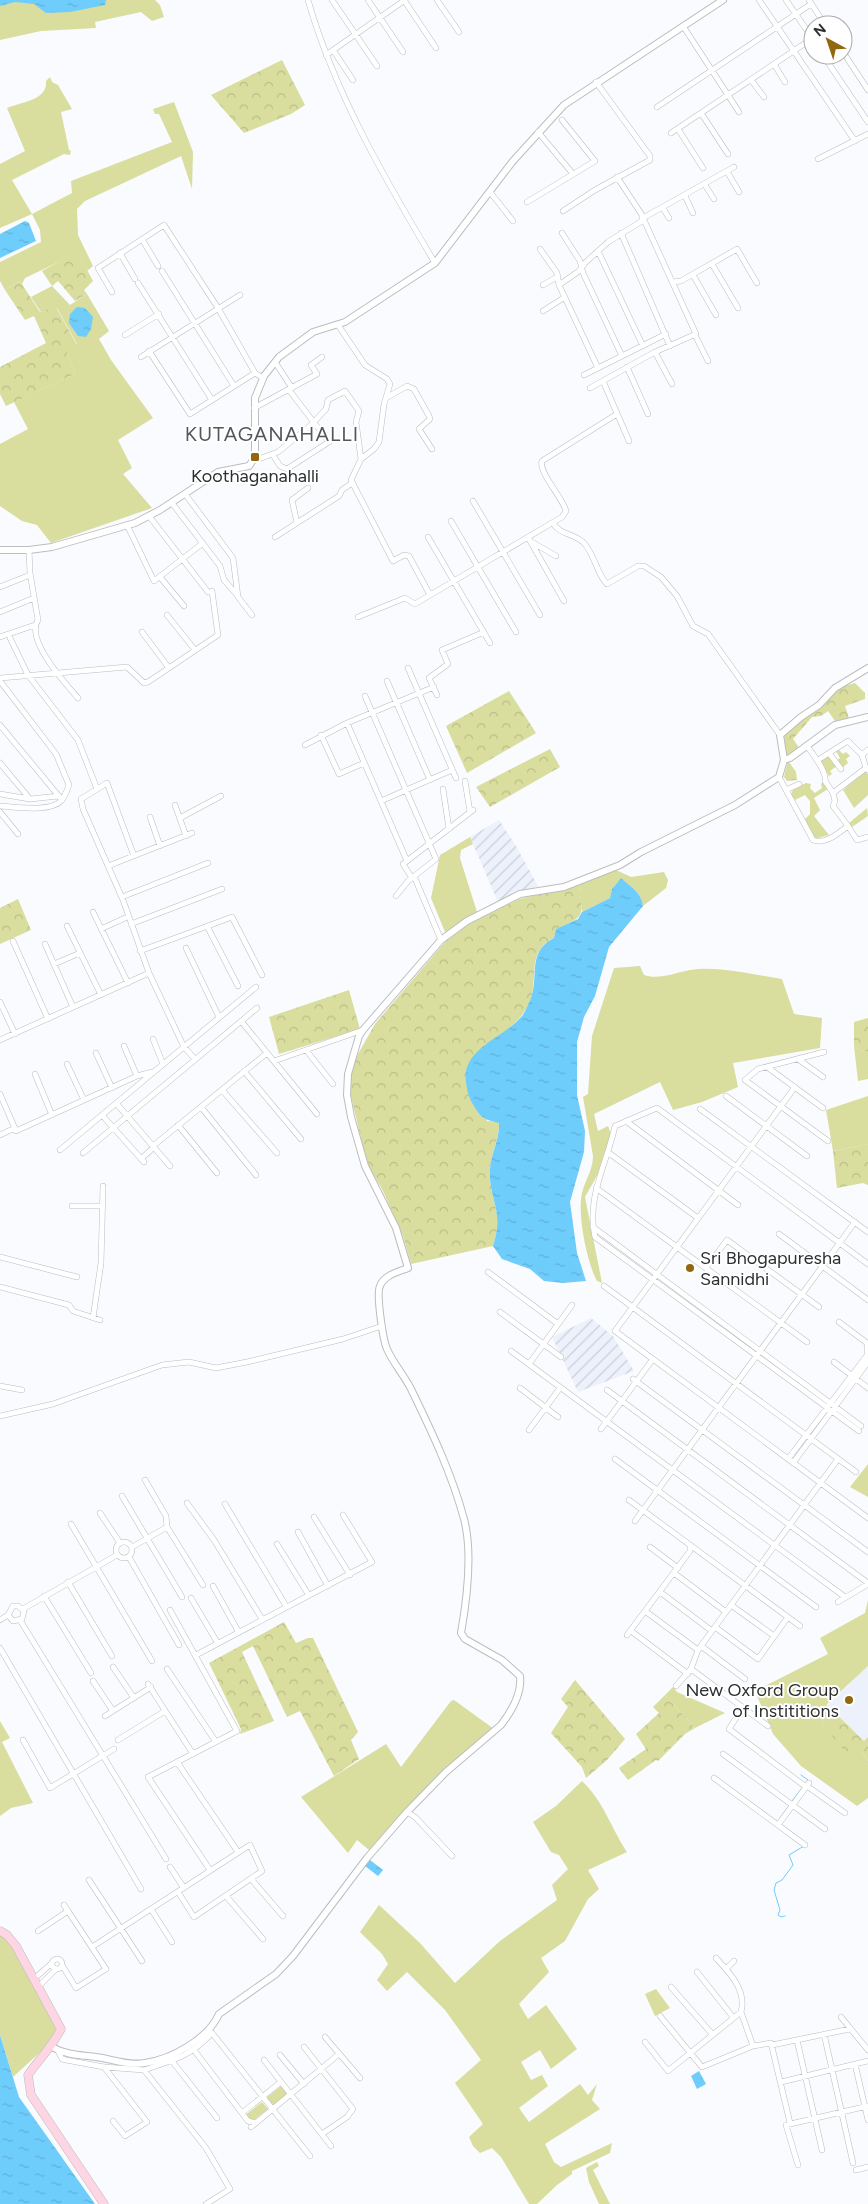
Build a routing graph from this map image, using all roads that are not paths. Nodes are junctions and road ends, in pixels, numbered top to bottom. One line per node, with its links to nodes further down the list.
1 (308, 0): 23 (street)
2 (332, 0): 17 (street)
3 (368, 0): 12 (street)
4 (405, 0): 12 (street); 19 (street)
5 (437, 0): 16 (street)
6 (723, 0): 14 (street)
7 (759, 0): 15 (street)
8 (786, 0): 10 (street)
9 (810, 2): 10 (street); 11 (street)
10 (796, 14): 13 (street); 15 (street)
11 (818, 15)
12 (380, 18): 17 (street); 22 (street)
13 (803, 24)
14 (683, 26): 28 (street); 31 (street)
15 (777, 27): 21 (street); 28 (street)
16 (459, 32)
17 (356, 34): 20 (street); 27 (street)
18 (803, 45): 21 (street)
19 (436, 48)
20 (333, 50): 23 (street); 29 (street)
21 (794, 51): 24 (street); 46 (street)
22 (403, 52)
23 (326, 55): 72 (street)
24 (774, 64): 30 (street); 32 (street)
25 (830, 65): 39 (street)
26 (852, 65): 33 (street)
27 (377, 66)
28 (712, 70): 34 (street); 36 (street)
29 (353, 80)
30 (751, 80): 34 (street); 35 (street)
31 (596, 82): 43 (street); 53 (street)
32 (785, 82)
33 (868, 90)
34 (728, 95): 37 (street); 38 (street)
35 (764, 98)
36 (657, 107)
37 (740, 112)
38 (701, 113): 42 (street); 47 (street)
39 (866, 113): 41 (street)
40 (562, 120): 52 (street)
41 (868, 122)
42 (678, 129): 44 (street); 50 (street)
43 (538, 132): 52 (street); 55 (street)
44 (671, 133)
45 (868, 134): 46 (street)
46 (855, 141): 48 (street)
47 (728, 154)
48 (818, 159)
49 (734, 167): 51 (street)
50 (703, 168)
51 (728, 173): 54 (street); 56 (street)
52 (573, 174): 59 (street)
53 (617, 177): 61 (street); 63 (street)
54 (705, 185): 57 (street); 58 (street)
55 (490, 192): 65 (street); 72 (street)
56 (739, 192)
57 (685, 196): 60 (street); 62 (street)
58 (714, 199)
59 (527, 202)
60 (663, 208): 63 (street); 64 (street)
61 (563, 211)
62 (694, 213)
63 (643, 218): 67 (street); 77 (street)
64 (669, 218)
65 (513, 222)
66 (562, 233): 74 (street)
67 (621, 233): 70 (street); 91 (street)
68 (142, 239): 71 (street); 84 (street); 89 (street)
69 (540, 248): 76 (street)
70 (598, 251): 74 (street); 95 (street)
71 (120, 253): 81 (street); 87 (street)
72 (435, 262): 90 (street)
73 (712, 264): 75 (street); 78 (street); 85 (street)
74 (582, 267): 79 (street); 99 (street)
75 (693, 275): 77 (street); 88 (street)
76 (557, 277): 79 (street); 80 (street)
77 (673, 282): 93 (street)
78 (757, 283)
79 (559, 285): 83 (street)
80 (543, 286)
81 (112, 292)
82 (240, 295): 84 (street)
83 (564, 297): 86 (street); 105 (street)
84 (218, 308): 89 (street); 106 (street)
85 (738, 308)
86 (543, 311)
87 (159, 314): 92 (street); 94 (street)
88 (716, 315)
89 (194, 323): 94 (street); 111 (street)
90 (338, 325): 103 (street); 114 (street)
91 (666, 334): 95 (street); 96 (street)
92 (125, 335)
93 (695, 335): 96 (street); 102 (street)
94 (172, 336): 97 (street); 115 (street)
95 (643, 346): 99 (street)
96 (670, 346): 98 (street)
97 (150, 351): 100 (street); 115 (street)
98 (655, 352): 104 (street); 110 (street)
99 (622, 356): 105 (street)
100 (141, 357)
101 (322, 357): 113 (street)
102 (708, 361)
103 (275, 362): 108 (street); 113 (street)
104 (627, 367): 109 (street); 118 (street)
105 (598, 368): 107 (street)
106 (255, 373): 108 (street); 111 (street)
107 (584, 375)
108 (263, 378): 116 (street)
109 (603, 381): 112 (street); 117 (street)
110 (672, 384)
111 (234, 386): 115 (street)
112 (590, 388)
113 (291, 389): 116 (street); 119 (street)
114 (386, 398): 121 (street); 123 (street)
115 (212, 400)
116 (254, 408): 124 (street)
117 (617, 414): 120 (street); 133 (street)
118 (648, 414)
119 (314, 422): 122 (street); 122 (street); 123 (street)
120 (629, 441)
121 (432, 449)
122 (273, 454): 124 (street)
123 (361, 459): 125 (street)
124 (253, 461): 127 (street)
125 (352, 483): 132 (street); 149 (street)
126 (308, 488): 132 (street)
127 (185, 494): 129 (street); 150 (street)
128 (473, 500): 141 (street)
129 (172, 503): 130 (street); 138 (street)
130 (149, 516): 134 (street); 143 (street)
131 (451, 521): 144 (street)
132 (297, 523): 135 (street)
133 (553, 523): 137 (street); 186 (street)
134 (127, 525): 140 (street); 146 (street)
135 (275, 537)
136 (428, 537): 147 (street)
137 (528, 539): 141 (street); 142 (street); 152 (street)
138 (203, 543): 143 (street); 150 (street)
139 (0, 550): 140 (street)
140 (29, 550): 145 (street)
141 (503, 552): 144 (street); 157 (street)
142 (556, 556)
143 (183, 559): 146 (street); 166 (street)
144 (478, 567): 147 (street); 162 (street)
145 (30, 575): 148 (street); 151 (street)
146 (160, 577): 153 (street)
147 (454, 581): 149 (street); 161 (street)
148 (0, 587)
149 (430, 595): 158 (street)
150 (238, 597): 156 (street)
151 (34, 598): 154 (street); 159 (street)
152 (564, 601)
153 (184, 606)
154 (0, 612)
155 (167, 615): 166 (street)
156 (252, 615)
157 (540, 615)
158 (358, 616)
159 (35, 625): 163 (street); 170 (street)
160 (142, 632): 167 (street)
161 (484, 632): 165 (street); 175 (street)
162 (516, 632)
163 (0, 636)
164 (10, 638): 171 (street)
165 (490, 643)
166 (195, 650): 167 (street)
167 (169, 668): 170 (street)
168 (408, 668): 176 (street)
169 (868, 668): 186 (street)
170 (56, 673): 171 (street); 179 (street)
171 (28, 675): 172 (street); 204 (street)
172 (0, 678)
173 (387, 681): 180 (street)
174 (0, 682): 212 (street)
175 (434, 687): 176 (street); 177 (street)
176 (419, 693): 180 (street); 198 (street)
177 (437, 695)
178 (365, 696): 181 (street)
179 (78, 698)
180 (396, 702): 181 (street); 201 (street)
181 (372, 712): 183 (street); 207 (street)
182 (868, 717): 188 (street)
183 (346, 723): 185 (street); 195 (street)
184 (0, 725): 212 (street)
185 (321, 735): 187 (street); 195 (street)
186 (780, 735): 192 (street)
187 (305, 745)
188 (807, 746): 192 (street); 193 (street)
189 (868, 750): 191 (street)
190 (829, 753): 191 (street); 193 (street); 196 (street)
191 (862, 755): 197 (street)
192 (784, 760): 199 (street)
193 (818, 760): 208 (street)
194 (0, 763): 211 (street)
195 (364, 763): 213 (street)
196 (841, 769)
197 (867, 769): 208 (street)
198 (452, 770): 200 (street); 201 (street)
199 (779, 777): 206 (street); 241 (street)
200 (456, 778)
201 (430, 780): 207 (street)
202 (465, 781): 220 (street)
203 (799, 784): 206 (street)
204 (97, 789): 227 (street); 230 (street)
205 (443, 789): 220 (street)
206 (786, 790): 219 (street)
207 (405, 791): 213 (street); 225 (street)
208 (833, 793): 219 (street)
209 (0, 794): 211 (street)
210 (221, 796): 218 (street)
211 (30, 798): 212 (street)
212 (61, 798): 215 (street)
213 (381, 801): 228 (street)
214 (174, 805): 218 (street)
215 (0, 806)
216 (0, 812): 222 (street)
217 (150, 817): 226 (street)
218 (180, 818): 223 (street)
219 (848, 826): 224 (street)
220 (449, 829): 225 (street)
221 (192, 833): 223 (street)
222 (18, 834)
223 (186, 836): 226 (street)
224 (868, 836)
225 (428, 845): 228 (street); 231 (street)
226 (160, 846): 227 (street)
227 (134, 856): 230 (street)
228 (407, 861): 231 (street)
229 (208, 863): 234 (street)
230 (108, 866): 234 (street)
231 (413, 877): 233 (street); 241 (street)
232 (222, 888): 237 (street)
233 (396, 896)
234 (122, 897): 237 (street)
235 (93, 912): 240 (street)
236 (124, 918): 240 (street)
237 (131, 924): 246 (street)
238 (67, 926): 245 (street)
239 (207, 926): 246 (street); 249 (street); 251 (street)
240 (101, 929): 250 (street)
241 (441, 940): 260 (street)
242 (13, 941): 258 (street)
243 (45, 944): 247 (street)
244 (186, 948): 257 (street)
245 (80, 952): 247 (street); 253 (street)
246 (140, 952): 248 (street)
247 (54, 964): 255 (street)
248 (149, 973): 250 (street); 265 (street)
249 (262, 975)
250 (128, 983): 253 (street)
251 (238, 986)
252 (256, 987): 257 (street)
253 (101, 995): 255 (street)
254 (0, 1002): 261 (street)
255 (73, 1007): 258 (street)
256 (257, 1008): 259 (street)
257 (219, 1017): 265 (street)
258 (48, 1019): 261 (street)
259 (241, 1021): 269 (street); 270 (street)
260 (363, 1030): 266 (street); 350 (street)
261 (14, 1034): 263 (street)
262 (153, 1039): 274 (street)
263 (0, 1040)
264 (124, 1046): 279 (street)
265 (184, 1047): 270 (street); 274 (street)
266 (306, 1050): 272 (street); 281 (street)
267 (824, 1052): 271 (street)
268 (96, 1053): 283 (street)
269 (267, 1053): 272 (street); 277 (street)
270 (195, 1059): 296 (street)
271 (798, 1059): 275 (street); 280 (street)
272 (274, 1061): 294 (street)
273 (67, 1064): 287 (street)
274 (163, 1064): 276 (street)
275 (767, 1067): 282 (street); 289 (street)
276 (154, 1071): 279 (street); 288 (street)
277 (244, 1071): 284 (street); 303 (street)
278 (35, 1074): 295 (street)
279 (137, 1076): 283 (street)
280 (823, 1077)
281 (333, 1084)
282 (795, 1087): 289 (street); 291 (street)
283 (112, 1088): 287 (street)
284 (222, 1090): 290 (street); 309 (street)
285 (0, 1094): 301 (street)
286 (726, 1096): 299 (street)
287 (84, 1100): 295 (street)
288 (116, 1103): 293 (street); 296 (street)
289 (781, 1106): 299 (street); 304 (street)
290 (201, 1107): 298 (street); 315 (street)
291 (823, 1108)
292 (700, 1109): 305 (street)
293 (102, 1114): 300 (street); 307 (street)
294 (317, 1114)
295 (52, 1115): 301 (street)
296 (127, 1116): 300 (street); 306 (street)
297 (626, 1121): 310 (street); 313 (street); 318 (street)
298 (178, 1126): 306 (street); 314 (street)
299 (766, 1126): 305 (street); 311 (street)
300 (114, 1127): 306 (street); 308 (street)
301 (15, 1128): 302 (street)
302 (0, 1134)
303 (301, 1139)
304 (828, 1141)
305 (751, 1146): 313 (street); 323 (street)
306 (154, 1147): 312 (street)
307 (60, 1150)
308 (83, 1153)
309 (277, 1153)
310 (609, 1153): 317 (street); 322 (street)
311 (807, 1156)
312 (170, 1166)
313 (737, 1166): 318 (street); 327 (street)
314 (217, 1173)
315 (256, 1175)
316 (103, 1186): 321 (street)
317 (596, 1188): 324 (street); 328 (street)
318 (719, 1190): 319 (street); 322 (street)
319 (738, 1205)
320 (72, 1206): 321 (street)
321 (102, 1206): 345 (street)
322 (698, 1218): 328 (street)
323 (855, 1222): 325 (street); 327 (street)
324 (592, 1226): 334 (street); 336 (street)
325 (868, 1232)
326 (779, 1234): 331 (street)
327 (840, 1243): 330 (street); 331 (street)
328 (677, 1247): 332 (street); 334 (street)
329 (0, 1257): 335 (street)
330 (868, 1264)
331 (822, 1266): 339 (street); 340 (street)
332 (706, 1268): 339 (street); 348 (street)
333 (488, 1272): 349 (street)
334 (657, 1274): 336 (street); 354 (street)
335 (77, 1277)
336 (653, 1280): 342 (street); 354 (street)
337 (604, 1286): 342 (street)
338 (0, 1287): 345 (street)
339 (801, 1295): 343 (street); 348 (street)
340 (868, 1300)
341 (572, 1305): 349 (street)
342 (633, 1307): 357 (street); 362 (street)
343 (819, 1307)
344 (500, 1312): 352 (street)
345 (93, 1318): 346 (street)
346 (100, 1320)
347 (839, 1322): 355 (street)
348 (780, 1323): 351 (street); 354 (street)
349 (558, 1324): 352 (street)
350 (382, 1326): 374 (street); 483 (street)
351 (807, 1342)
352 (543, 1344): 356 (street); 359 (street)
353 (511, 1351): 359 (street)
354 (758, 1353): 362 (street); 370 (street)
355 (868, 1354): 360 (street)
356 (561, 1357)
357 (653, 1359): 361 (street); 372 (street)
358 (834, 1362): 360 (street)
359 (529, 1364): 365 (street)
360 (853, 1377): 366 (street); 370 (street); 373 (street)
361 (635, 1380): 369 (street); 380 (street)
362 (736, 1384): 372 (street); 381 (street)
363 (0, 1386): 367 (street)
364 (520, 1388): 371 (street)
365 (560, 1388): 371 (street); 376 (street)
366 (868, 1388)
367 (22, 1390)
368 (607, 1390): 369 (street)
369 (622, 1401): 376 (street); 383 (street)
370 (828, 1405): 373 (street); 381 (street)
371 (546, 1407): 375 (street); 378 (street)
372 (718, 1407): 380 (street); 385 (street)
373 (833, 1409): 377 (street); 382 (street)
374 (0, 1416)
375 (558, 1417)
376 (607, 1422): 379 (street); 388 (street)
377 (860, 1428)
378 (528, 1430)
379 (601, 1430)
380 (702, 1430): 383 (street); 397 (street)
381 (805, 1435): 382 (street); 385 (street)
382 (811, 1439): 386 (street); 387 (street)
383 (687, 1450): 388 (street); 405 (street)
384 (615, 1459): 392 (street)
385 (788, 1459): 387 (street)
386 (838, 1459): 389 (street); 391 (street)
387 (793, 1463): 391 (street)
388 (672, 1470): 392 (street); 412 (street)
389 (856, 1472)
390 (145, 1480): 406 (street)
391 (820, 1483): 397 (street); 402 (street)
392 (657, 1490): 398 (street); 419 (street)
393 (122, 1496): 408 (street)
394 (628, 1500): 398 (street)
395 (187, 1503): 444 (street)
396 (225, 1504): 436 (street)
397 (804, 1505): 405 (street); 415 (street)
398 (643, 1510): 403 (street); 411 (street)
399 (100, 1513): 409 (street)
400 (343, 1515): 421 (street)
401 (314, 1517): 421 (street)
402 (868, 1518)
403 (635, 1521)
404 (71, 1524): 418 (street)
405 (789, 1525): 412 (street); 423 (street)
406 (167, 1527): 408 (street); 424 (street)
407 (298, 1532): 426 (street)
408 (147, 1538): 413 (street); 431 (street)
409 (120, 1543): 413 (street); 416 (street)
410 (277, 1544): 429 (street)
411 (690, 1545): 420 (street); 427 (street)
412 (774, 1545): 419 (street); 432 (street)
413 (132, 1547): 417 (street)
414 (650, 1547): 420 (street)
415 (868, 1552)
416 (118, 1555): 417 (street); 418 (street)
417 (129, 1557): 452 (street)
418 (96, 1566): 422 (street); 457 (street)
419 (760, 1566): 427 (street); 437 (street)
420 (676, 1570): 428 (street); 441 (street)
421 (350, 1574): 426 (street)
422 (68, 1582): 430 (street); 456 (street)
423 (868, 1583): 432 (street)
424 (203, 1585)
425 (213, 1586): 449 (street)
426 (328, 1586): 429 (street)
427 (745, 1586): 435 (street); 443 (street)
428 (660, 1592): 440 (street); 448 (street)
429 (308, 1594): 436 (street)
430 (44, 1596): 438 (street); 461 (street)
431 (182, 1597)
432 (845, 1597): 434 (street)
433 (191, 1598): 451 (street)
434 (838, 1602)
435 (731, 1605): 441 (street); 450 (street)
436 (286, 1606): 444 (street)
437 (816, 1607)
438 (22, 1609): 442 (street); 446 (street)
439 (170, 1610): 455 (street)
440 (645, 1611): 454 (street); 460 (street)
441 (726, 1612): 448 (street)
442 (8, 1615): 445 (street); 446 (street)
443 (788, 1617): 447 (street); 450 (street)
444 (262, 1619): 449 (street)
445 (0, 1620)
446 (20, 1620): 477 (street)
447 (800, 1626)
448 (713, 1629): 450 (street); 454 (street)
449 (238, 1631): 451 (street)
450 (774, 1636)
451 (217, 1642): 455 (street)
452 (179, 1644)
453 (0, 1648): 479 (street)
454 (700, 1648): 460 (street); 462 (street)
455 (196, 1655): 473 (street)
456 (112, 1656)
457 (152, 1661)
458 (113, 1667): 465 (street)
459 (167, 1668): 473 (street)
460 (689, 1671): 464 (street); 466 (street)
461 (90, 1673)
462 (745, 1679)
463 (93, 1681): 467 (street)
464 (676, 1686)
465 (134, 1698): 467 (street); 468 (street)
466 (743, 1707): 470 (street); 481 (street)
467 (113, 1711): 469 (street)
468 (165, 1711): 472 (street); 475 (street)
469 (105, 1716)
470 (768, 1726)
471 (23, 1740): 479 (street)
472 (118, 1740)
473 (216, 1742): 475 (street)
474 (114, 1749): 477 (street)
475 (193, 1754): 478 (street)
476 (723, 1754): 482 (street)
477 (101, 1757): 479 (street); 490 (street)
478 (177, 1762): 488 (street); 492 (street)
479 (74, 1773): 496 (street)
480 (714, 1778): 485 (street)
481 (807, 1785): 482 (street); 484 (street)
482 (793, 1805): 485 (street); 486 (street)
483 (407, 1812): 489 (street); 532 (street)
484 (845, 1813)
485 (778, 1825): 487 (street)
486 (825, 1829)
487 (805, 1844)
488 (238, 1852): 492 (street); 494 (street)
489 (452, 1856)
490 (166, 1860)
491 (170, 1867): 495 (street)
492 (210, 1870): 495 (street)
493 (89, 1880): 503 (street)
494 (252, 1880): 498 (street); 502 (street)
495 (184, 1888): 497 (street)
496 (141, 1890)
497 (178, 1892): 498 (street); 500 (street)
498 (226, 1896): 506 (street)
499 (64, 1905): 501 (street)
500 (151, 1909): 503 (street); 507 (street)
501 (68, 1911): 505 (street); 508 (street)
502 (283, 1916)
503 (120, 1928): 508 (street); 510 (street)
504 (0, 1931): 517 (main road)
505 (38, 1931)
506 (263, 1939)
507 (172, 1942)
508 (92, 1947): 513 (street)
509 (716, 1958): 515 (street)
510 (142, 1961)
511 (734, 1961): 515 (street)
512 (52, 1963): 513 (street); 514 (street); 517 (street)
513 (62, 1966): 514 (street)
514 (56, 1969): 517 (street)
515 (726, 1969): 519 (street)
516 (697, 1972): 522 (street)
517 (37, 1982): 532 (main road)
518 (671, 1987): 524 (street)
519 (741, 2012): 522 (street); 530 (street)
520 (660, 2016): 535 (street)
521 (841, 2016): 523 (street)
522 (733, 2017): 524 (street)
523 (850, 2028): 525 (street); 534 (street)
524 (712, 2034): 535 (street)
525 (824, 2034): 527 (street); 545 (street)
526 (325, 2037): 536 (street)
527 (797, 2040): 529 (street); 546 (street)
528 (645, 2042): 535 (street)
529 (772, 2045): 530 (street); 549 (street)
530 (753, 2046): 535 (street)
531 (304, 2047): 543 (street)
532 (55, 2049): 542 (street); 570 (main road)
533 (194, 2050): 539 (street); 552 (street); 555 (street)
534 (868, 2050)
535 (690, 2053)
536 (340, 2054): 543 (street); 547 (street)
537 (280, 2055): 550 (street)
538 (264, 2060): 548 (street)
539 (172, 2061): 544 (street); 557 (street)
540 (868, 2061): 541 (street)
541 (855, 2064): 545 (street); 553 (street)
542 (104, 2067): 544 (street); 560 (street)
543 (322, 2069): 550 (street); 562 (street)
544 (144, 2070): 571 (street)
545 (832, 2070): 546 (street); 556 (street)
546 (805, 2076): 549 (street); 558 (street)
547 (360, 2078)
548 (281, 2082): 551 (street); 552 (street)
549 (781, 2082): 561 (street)
550 (304, 2084): 551 (street)
551 (291, 2094): 554 (street); 562 (street)
552 (263, 2097): 554 (street); 555 (street)
553 (867, 2106): 556 (street); 559 (street)
554 (273, 2110): 555 (street); 565 (street)
555 (243, 2112)
556 (840, 2112): 558 (street); 566 (street)
557 (217, 2118)
558 (815, 2118): 561 (street); 564 (street)
559 (868, 2120)
560 (113, 2121)
561 (790, 2123): 567 (street)
562 (322, 2134): 563 (street)
563 (331, 2146)
564 (822, 2150)
565 (310, 2156)
566 (852, 2163)
567 (798, 2165)
568 (868, 2167): 569 (street)
569 (856, 2170)
570 (104, 2204)
571 (206, 2204)

